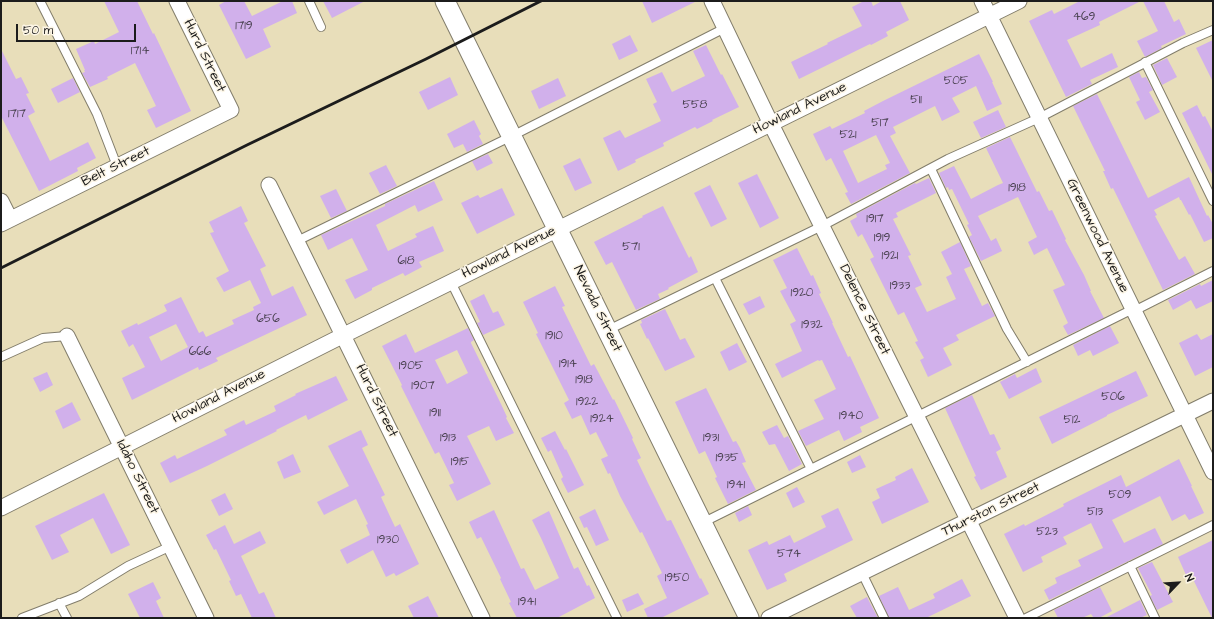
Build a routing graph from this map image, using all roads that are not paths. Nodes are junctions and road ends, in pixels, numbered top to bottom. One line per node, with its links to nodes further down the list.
1 (40, 1): 17 (lane)
2 (177, 1): 13 (street, Hurd Street)
3 (309, 1): 9 (lane)
4 (445, 1): 16 (street, Nevada Street)
5 (712, 1): 10 (street, Delence Street)
6 (982, 1): 8 (street, Greenwood Avenue)
7 (1019, 1): 8 (street, Howland Avenue)
8 (989, 16): 14 (street, Greenwood Avenue); 15 (street, Howland Avenue)
9 (322, 27)
10 (725, 28): 15 (street, Delence Street); 16 (lane)
11 (1213, 30): 12 (lane)
12 (1145, 62): 14 (lane); 21 (lane)
13 (230, 110): 17 (street, Belt Street)
14 (1039, 118): 18 (lane); 29 (street, Greenwood Avenue)
15 (771, 124): 23 (street, Delence Street); 24 (street, Howland Avenue)
16 (512, 136): 24 (street, Nevada Street); 25 (lane)
17 (117, 166): 22 (street, Belt Street)
18 (931, 169): 23 (lane); 34 (lane)
19 (269, 185): 25 (street, Hurd Street)
20 (1, 201): 22 (street)
21 (1213, 201)
22 (6, 222)
23 (822, 226): 27 (lane); 37 (street, Delence Street)
24 (558, 230): 28 (street, Howland Avenue); 30 (street, Nevada Street)
25 (297, 241): 31 (street, Hurd Street)
26 (1213, 271): 29 (lane)
27 (715, 278): 30 (lane); 39 (lane)
28 (451, 282): 31 (street, Howland Avenue); 53 (lane)
29 (1133, 310): 34 (lane); 36 (street, Greenwood Avenue)
30 (608, 330): 43 (street, Nevada Street)
31 (344, 335): 38 (street, Howland Avenue); 52 (street, Hurd Street)
32 (68, 336): 33 (lane); 38 (street, Idaho Street)
33 (1, 357)
34 (1027, 362): 37 (lane)
35 (1213, 401): 36 (street, Thurston Street)
36 (1185, 414): 40 (street, Greenwood Avenue); 42 (street, Thurston Street)
37 (916, 416): 39 (lane); 42 (street, Delence Street)
38 (122, 446): 41 (street, Howland Avenue); 45 (street, Idaho Street)
39 (810, 469): 43 (lane)
40 (1213, 472)
41 (1, 508)
42 (968, 521): 47 (street, Thurston Street); 57 (street, Delence Street)
43 (702, 523): 54 (street, Nevada Street)
44 (1213, 525): 46 (lane)
45 (171, 546): 48 (lane); 51 (street, Idaho Street)
46 (1130, 566): 58 (lane); 59 (lane)
47 (862, 573): 55 (street, Thurston Street); 56 (lane)
48 (59, 603): 49 (lane); 50 (lane)
49 (22, 618)
50 (67, 618)
51 (206, 618)
52 (482, 618)
53 (617, 618)
54 (749, 618)
55 (769, 618)
56 (884, 618)
57 (1017, 618)
58 (1026, 618)
59 (1155, 618)

